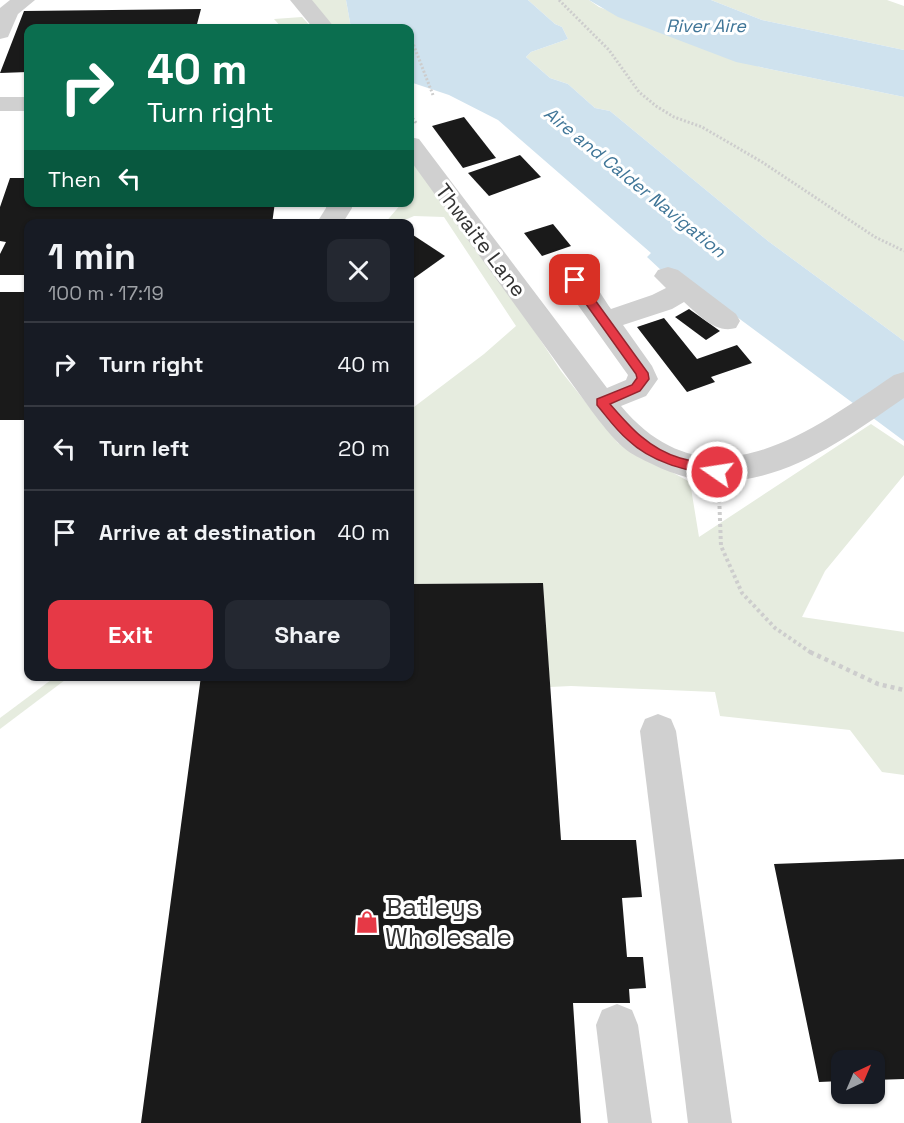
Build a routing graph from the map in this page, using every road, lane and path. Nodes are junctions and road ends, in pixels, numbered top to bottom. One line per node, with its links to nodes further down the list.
1 (302, 0): 4 (street)
2 (559, 0): 11 (path)
3 (15, 2): 5 (street)
4 (321, 24)
5 (0, 32)
6 (414, 46): 7 (path)
7 (433, 95)
8 (0, 104): 9 (street)
9 (24, 104)
10 (414, 149): 16 (street, Thwaite Lane)
11 (904, 250)
12 (575, 280): 13 (street)
13 (604, 321): 14 (street); 16 (street)
14 (726, 321)
15 (904, 383): 17 (street, Thwaite Lane)
16 (601, 402): 17 (street, Thwaite Lane)
17 (717, 472): 18 (path)
18 (904, 690)
19 (658, 731): 22 (street)
20 (617, 1025): 21 (street)
21 (630, 1123)
22 (710, 1123)

